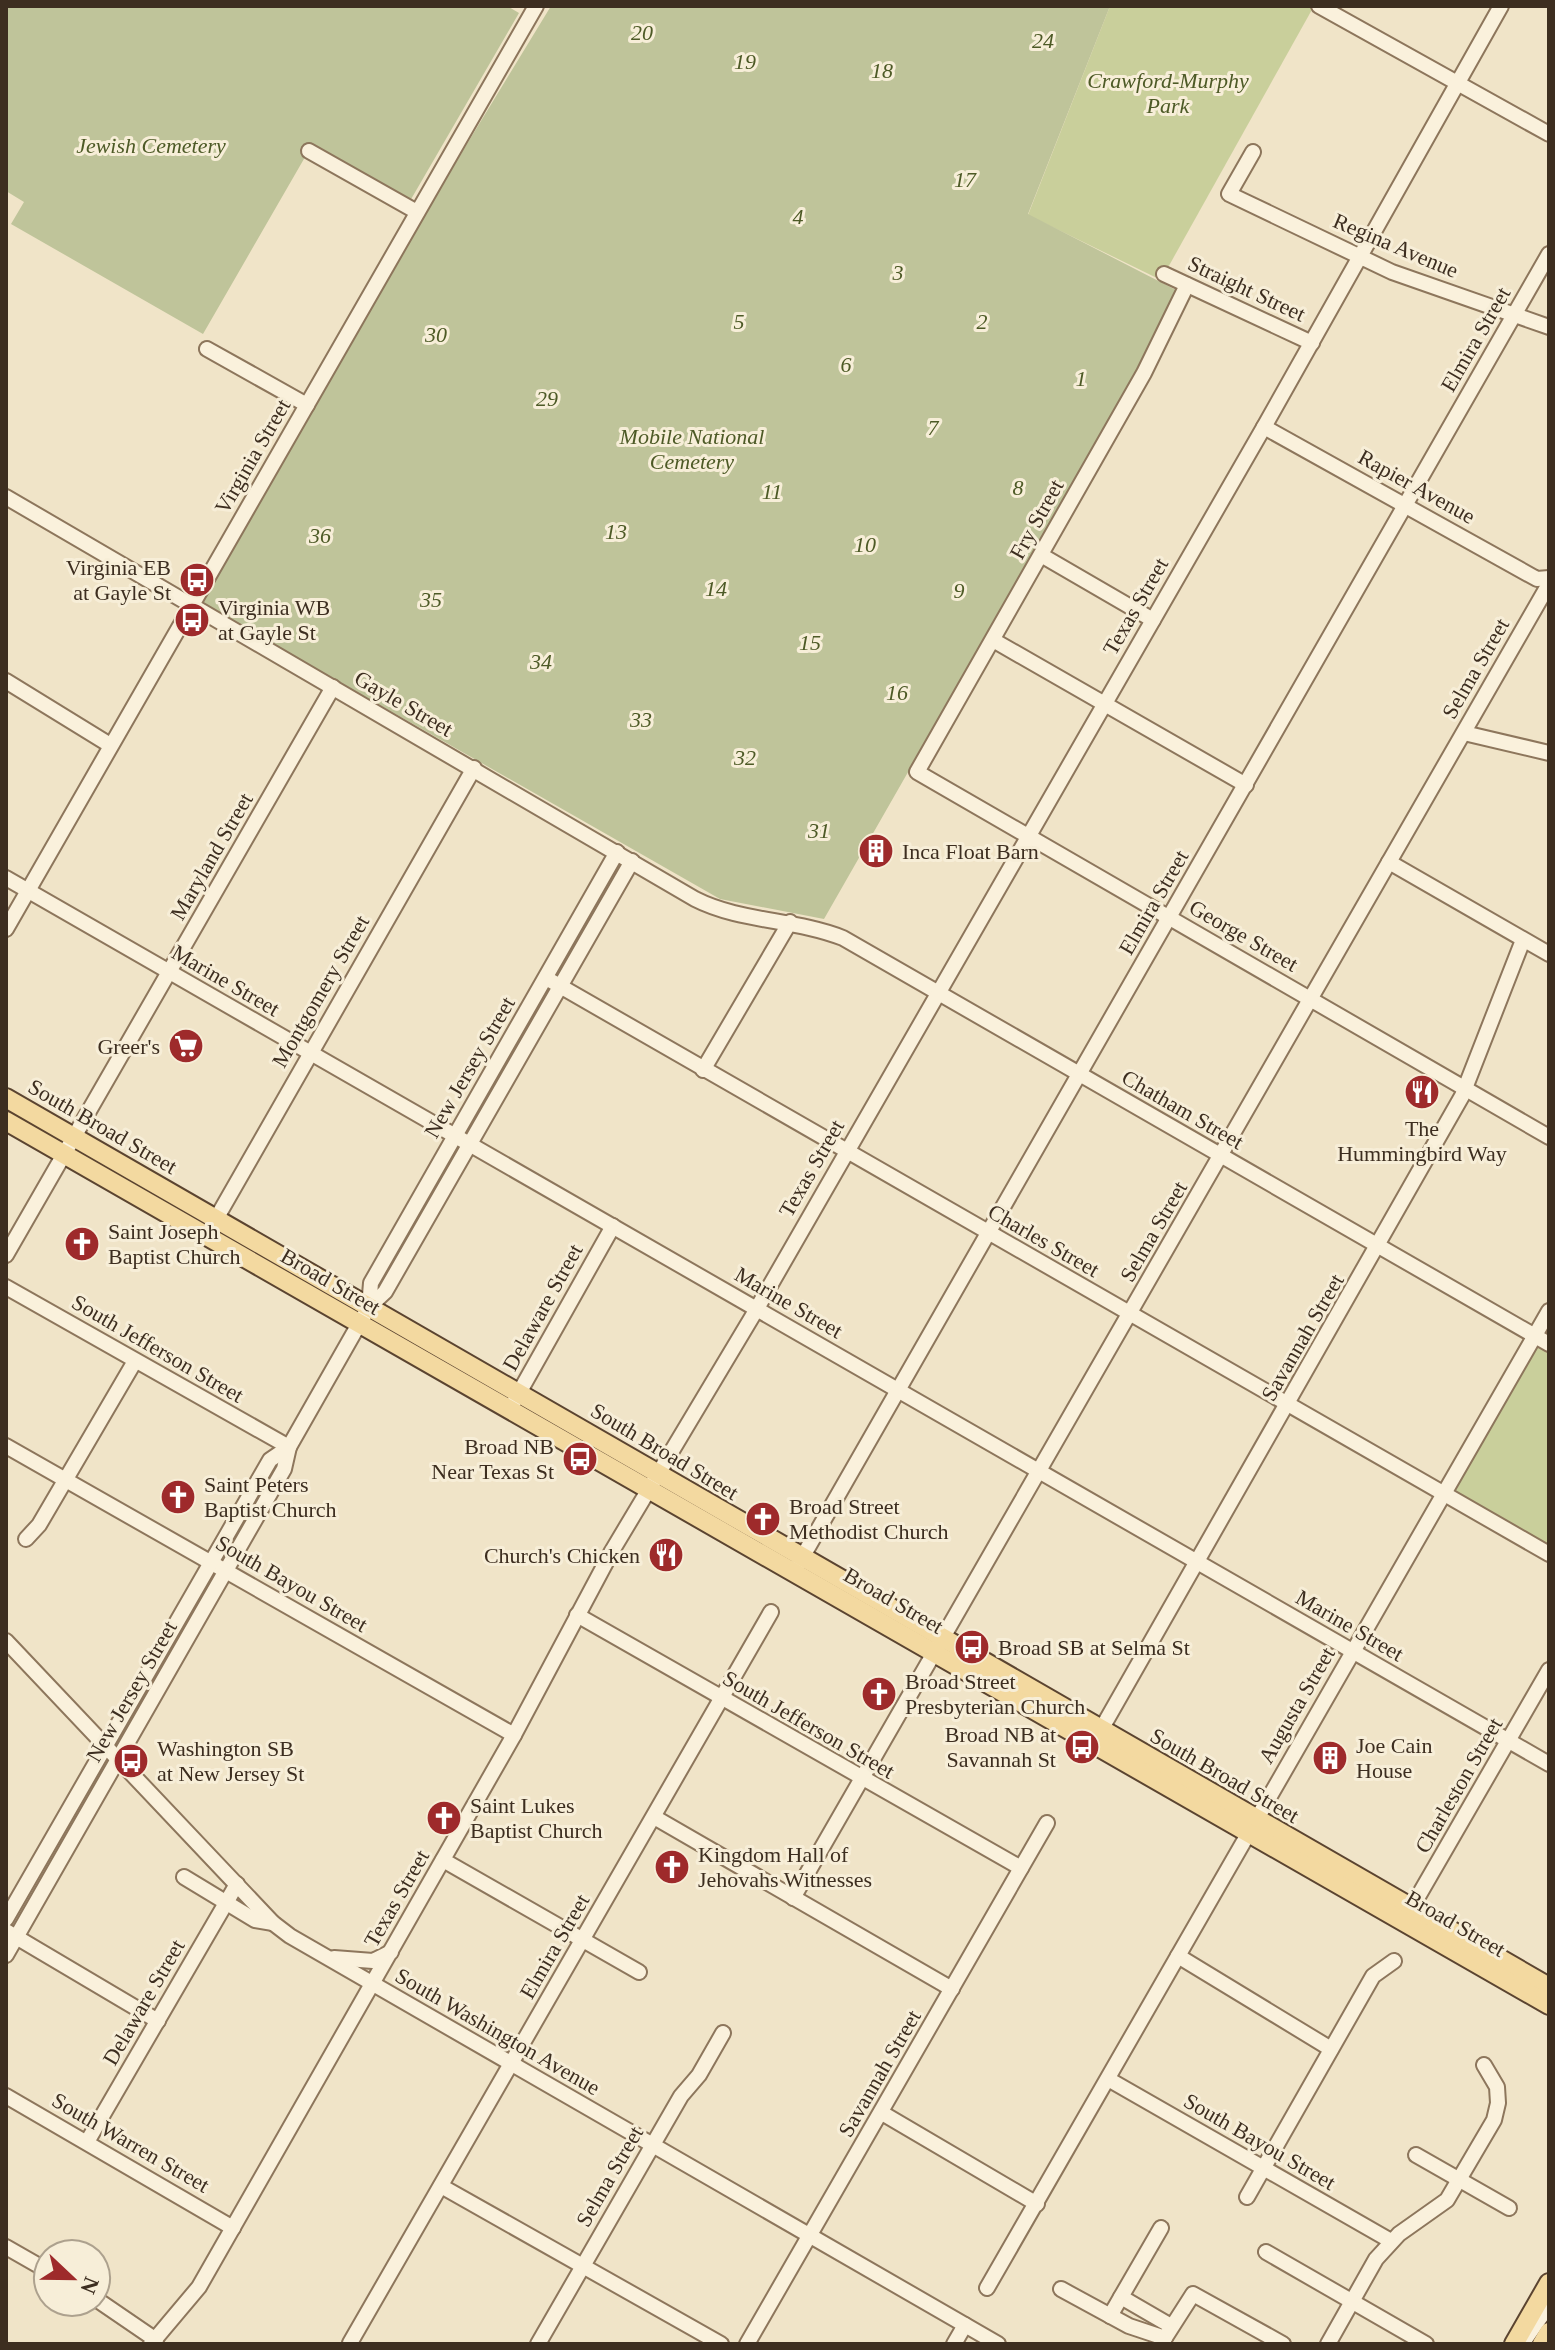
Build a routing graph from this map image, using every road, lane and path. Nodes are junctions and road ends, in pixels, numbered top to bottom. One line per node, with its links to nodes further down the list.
1 (1319, 6): 4 (street)
2 (1501, 6): 4 (street, Texas Street)
3 (531, 8): 8 (street, Virginia Street)
4 (1458, 83): 5 (street); 10 (street, Texas Street)
5 (1549, 134)
6 (309, 151): 8 (street)
7 (1253, 152): 10 (street, Regina Avenue)
8 (417, 212): 17 (street, Virginia Street)
9 (1549, 254): 13 (street, Elmira Street)
10 (1361, 256): 13 (street, Regina Avenue); 15 (street, Texas Street)
11 (1164, 274): 12 (street, Straight Street)
12 (1187, 285): 15 (street, Straight Street); 21 (street, Fry Street)
13 (1514, 315): 14 (street, Regina Avenue); 20 (street, Elmira Street)
14 (1549, 327)
15 (1312, 343): 18 (street, Texas Street)
16 (207, 349): 17 (street)
17 (307, 405): 23 (street, Virginia Street)
18 (1264, 427): 20 (street, Rapier Avenue); 24 (street, Texas Street)
19 (6, 497): 23 (street, Gayle Street)
20 (1406, 504): 22 (street, Rapier Avenue); 34 (street, Elmira Street)
21 (1041, 555): 24 (street); 25 (street, Fry Street)
22 (1549, 581): 29 (street, Selma Street)
23 (191, 604): 27 (street, Gayle Street); 30 (street, Virginia Street)
24 (1153, 620): 28 (street, Texas Street)
25 (993, 640): 28 (street); 33 (street, Fry Street)
26 (6, 681): 30 (street)
27 (333, 687): 32 (street, Gayle Street); 46 (street, Maryland Street)
28 (1104, 704): 34 (street); 35 (street, Texas Street)
29 (1464, 733): 31 (street); 38 (street, Selma Street)
30 (110, 745): 40 (street, Virginia Street)
31 (1549, 753)
32 (474, 768): 36 (street, Gayle Street); 51 (street, Montgomery Street)
33 (917, 772): 35 (street, George Street)
34 (1246, 785): 41 (street, Elmira Street)
35 (1028, 836): 41 (street, George Street); 49 (street, Texas Street)
36 (617, 852): 37 (street, Gayle Street); 47 (street, New Jersey Street)
37 (632, 861): 42 (street, Gayle Street); 48 (street, New Jersey Street)
38 (1389, 862): 44 (street); 50 (street, Selma Street)
39 (6, 878): 40 (street, Marine Street)
40 (28, 891): 43 (street, Virginia Street); 46 (street, Marine Street)
41 (1170, 918): 50 (street, George Street); 53 (street, Elmira Street)
42 (790, 922): 49 (street, Chatham Street); 52 (street)
43 (6, 929)
44 (1523, 940): 45 (street); 54 (street, Savannah Street)
45 (1549, 954)
46 (170, 973): 51 (street, Marine Street); 57 (street, Maryland Street)
47 (546, 978): 48 (street, Charles Street); 58 (street, New Jersey Street)
48 (560, 986): 52 (street, Charles Street); 60 (street, New Jersey Street)
49 (937, 992): 53 (street, Chatham Street); 61 (street, Texas Street)
50 (1310, 998): 54 (street, George Street); 63 (street, Selma Street)
51 (310, 1054): 58 (street, Marine Street); 64 (street, Montgomery Street)
52 (703, 1070): 61 (street, Charles Street)
53 (1079, 1074): 63 (street, Chatham Street); 66 (street, Elmira Street)
54 (1466, 1087): 59 (street, George Street); 68 (street, Savannah Street)
55 (6, 1098): 57 (main road, South Broad Street)
56 (6, 1121): 62 (main road, Broad Street)
57 (74, 1137): 62 (street, Maryland Street); 64 (main road, South Broad Street)
58 (454, 1137): 60 (street, Marine Street); 71 (street, New Jersey Street)
59 (1549, 1137)
60 (470, 1146): 65 (street, Marine Street); 71 (street, New Jersey Street)
61 (846, 1152): 66 (street, Charles Street); 72 (street, Texas Street)
62 (63, 1155): 67 (main road, Broad Street); 69 (street, Maryland Street)
63 (1221, 1156): 68 (street, Chatham Street); 74 (street, Selma Street)
64 (216, 1219): 67 (street, Montgomery Street); 71 (main road, South Broad Street)
65 (613, 1226): 72 (street, Marine Street); 82 (street, Delaware Street)
66 (988, 1234): 74 (street, Charles Street); 81 (street, Elmira Street)
67 (206, 1236): 75 (main road, Broad Street)
68 (1379, 1246): 76 (street, Chatham Street); 83 (street, Savannah Street)
69 (6, 1255)
70 (6, 1287): 79 (street, South Jefferson Street)
71 (369, 1307): 75 (street, New Jersey Street); 78 (main road, South Broad Street)
72 (757, 1309): 81 (street, Marine Street); 89 (street, Texas Street)
73 (1549, 1311): 76 (street, Augusta Street)
74 (1130, 1315): 83 (street, Charles Street); 87 (street, Selma Street)
75 (359, 1324): 80 (main road, Broad Street); 86 (street, New Jersey Street)
76 (1535, 1336): 77 (street, Chatham Street); 90 (street, Augusta Street)
77 (1549, 1344)
78 (457, 1358): 80 (street); 82 (main road, South Broad Street)
79 (135, 1361): 86 (street, South Jefferson Street); 88 (street)
80 (447, 1375): 84 (main road, Broad Street)
81 (898, 1390): 87 (street, Marine Street); 95 (street, Elmira Street)
82 (519, 1393): 84 (street, Delaware Street); 89 (main road, South Broad Street)
83 (1289, 1405): 90 (street, Charles Street); 94 (street, Savannah Street)
84 (509, 1411): 89 (main road, Broad Street)
85 (6, 1446): 88 (street, South Bayou Street)
86 (289, 1447): 93 (street, New Jersey Street); 96 (street, New Jersey Street)
87 (1040, 1472): 94 (street, Marine Street); 100 (street, Selma Street)
88 (65, 1481): 91 (street); 93 (street, South Bayou Street)
89 (655, 1483): 95 (main road, Broad Street); 98 (street, Texas Street)
90 (1444, 1493): 92 (street, Charles Street); 101 (street, Augusta Street)
91 (26, 1539)
92 (1549, 1554)
93 (211, 1562): 96 (street, South Bayou Street); 103 (street, New Jersey Street)
94 (1197, 1562): 101 (street, Marine Street); 107 (street, Savannah Street)
95 (798, 1564): 100 (main road, Broad Street)
96 (226, 1571): 105 (street, New Jersey Street); 106 (street, South Bayou Street)
97 (771, 1612): 104 (street, Elmira Street)
98 (577, 1615): 104 (street, South Jefferson Street); 106 (street, Texas Street)
99 (6, 1641): 109 (street, South Washington Avenue)
100 (940, 1646): 107 (main road, Broad Street); 112 (street, Selma Street)
101 (1352, 1652): 108 (street, Marine Street); 117 (street, Augusta Street)
102 (1549, 1670): 108 (street, Charleston Street)
103 (137, 1692): 105 (street); 109 (street, New Jersey Street)
104 (721, 1699): 112 (street, South Jefferson Street); 114 (street, Elmira Street)
105 (151, 1700): 110 (street, New Jersey Street)
106 (514, 1735): 118 (street, Texas Street)
107 (1097, 1737): 117 (main road, Broad Street)
108 (1508, 1741): 111 (street, Marine Street); 124 (street, Charleston Street)
109 (106, 1745): 110 (street, South Washington Avenue); 113 (street, New Jersey Street)
110 (119, 1758): 115 (street, New Jersey Street); 121 (street, South Washington Avenue)
111 (1549, 1764)
112 (863, 1780): 119 (street, South Jefferson Street); 122 (street, Selma Street)
113 (66, 1815): 115 (street); 125 (street, New Jersey Street)
114 (654, 1817): 122 (street); 128 (street, Elmira Street)
115 (81, 1823): 127 (street, New Jersey Street)
116 (1047, 1823): 119 (street, Savannah Street)
117 (1252, 1827): 124 (main road, Broad Street); 131 (street, Augusta Street)
118 (443, 1860): 128 (street); 129 (street, Texas Street)
119 (1021, 1868): 137 (street, Savannah Street)
120 (184, 1877): 123 (street)
121 (237, 1884): 123 (street, Delaware Street); 126 (street, South Washington Avenue)
122 (793, 1898): 137 (street)
123 (226, 1902): 126 (street); 139 (street, Delaware Street)
124 (1407, 1916): 136 (main road); 138 (main road, Broad Street)
125 (6, 1919)
126 (273, 1923): 132 (street, South Washington Avenue)
127 (11, 1935): 130 (street, New Jersey Street); 139 (street)
128 (583, 1940): 134 (street); 142 (street, Elmira Street)
129 (391, 1952): 132 (street); 135 (street, Texas Street)
130 (6, 1955)
131 (1178, 1956): 141 (street); 144 (street, Augusta Street)
132 (329, 1958): 135 (street, South Washington Avenue)
133 (1394, 1961): 141 (street)
134 (639, 1972)
135 (373, 1984): 142 (street, South Washington Avenue); 156 (street, Texas Street)
136 (1549, 1987)
137 (952, 1989): 146 (street, Savannah Street)
138 (1549, 2005)
139 (158, 2021): 147 (street, Delaware Street)
140 (723, 2033): 148 (street, Selma Street)
141 (1331, 2049): 150 (street)
142 (511, 2065): 148 (street, South Washington Avenue); 152 (street, Elmira Street)
143 (1484, 2065): 151 (street)
144 (1108, 2079): 150 (street, South Bayou Street); 154 (street, Augusta Street)
145 (6, 2096): 147 (street, South Warren Street)
146 (882, 2113): 154 (street); 158 (street, Savannah Street)
147 (87, 2142): 156 (street, South Warren Street)
148 (652, 2145): 158 (street, South Washington Avenue); 163 (street, Selma Street)
149 (1416, 2155): 151 (street)
150 (1263, 2167): 153 (street); 159 (street, South Bayou Street)
151 (1458, 2180): 155 (street); 159 (street)
152 (441, 2186): 163 (street); 176 (street, Elmira Street)
153 (1247, 2197)
154 (1037, 2204): 165 (street, Augusta Street)
155 (1509, 2208)
156 (233, 2228): 175 (street, Texas Street)
157 (1161, 2228): 167 (street)
158 (810, 2236): 172 (street, South Washington Avenue); 179 (street, Savannah Street)
159 (1391, 2241): 168 (street)
160 (6, 2247): 162 (street)
161 (1266, 2252): 168 (street)
162 (32, 2262)
163 (583, 2266): 177 (street, Selma Street); 178 (street)
164 (1549, 2283): 185 (main road)
165 (987, 2288)
166 (1061, 2289): 171 (street)
167 (1121, 2297): 171 (street); 174 (street)
168 (1352, 2301): 183 (street); 184 (street)
169 (1549, 2305): 186 (street)
170 (112, 2311): 175 (street)
171 (1110, 2316): 174 (street)
172 (965, 2325): 180 (street); 181 (street, South Washington Avenue)
173 (1549, 2332): 187 (main road)
174 (1166, 2336): 182 (street)
175 (153, 2342)
176 (350, 2343)
177 (538, 2344)
178 (721, 2344)
179 (747, 2344)
180 (954, 2344)
181 (998, 2344)
182 (1283, 2344)
183 (1328, 2344)
184 (1426, 2344)
185 (1514, 2344)
186 (1522, 2344)
187 (1542, 2344)

